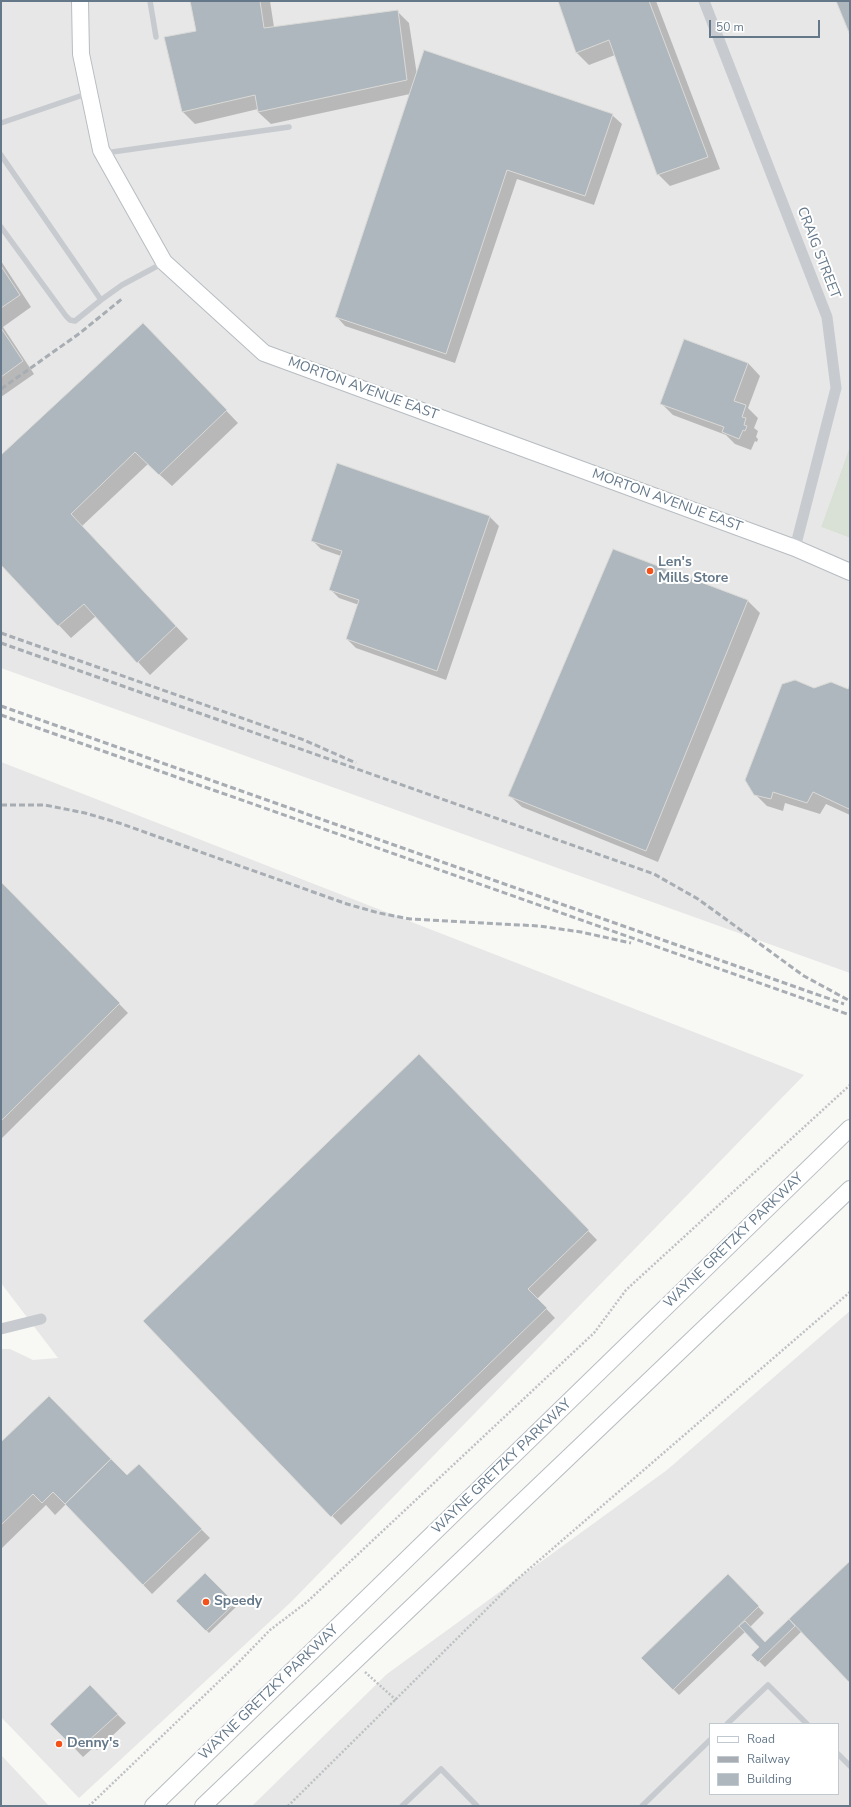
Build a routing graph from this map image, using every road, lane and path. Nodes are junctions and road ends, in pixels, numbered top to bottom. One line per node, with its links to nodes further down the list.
1 (80, 1): 5 (main road, MORTON AVENUE EAST)
2 (150, 1): 4 (lane)
3 (704, 1): 13 (street, CRAIG STREET)
4 (156, 37)
5 (89, 93): 6 (lane); 8 (main road, MORTON AVENUE EAST)
6 (1, 123)
7 (289, 127): 8 (lane)
8 (103, 153): 11 (main road, MORTON AVENUE EAST)
9 (1, 155): 12 (lane)
10 (1, 227): 12 (lane)
11 (164, 262): 12 (lane); 13 (main road, MORTON AVENUE EAST)
12 (101, 300)
13 (795, 548): 14 (main road, MORTON AVENUE EAST)
14 (850, 572)
15 (850, 1085): 28 (path)
16 (850, 1128): 29 (main road, WAYNE GRETZKY PARKWAY)
17 (850, 1189): 21 (main road)
18 (850, 1292): 22 (path)
19 (41, 1319): 20 (street)
20 (1, 1329)
21 (354, 1662): 22 (path); 30 (main road)
22 (396, 1700): 31 (path)
23 (728, 1723): 24 (lane)
24 (806, 1723)
25 (709, 1741): 34 (lane)
26 (839, 1755): 27 (lane)
27 (850, 1766)
28 (89, 1806)
29 (153, 1806)
30 (203, 1806)
31 (288, 1806)
32 (402, 1806): 33 (lane)
33 (477, 1806)
34 (642, 1806)

